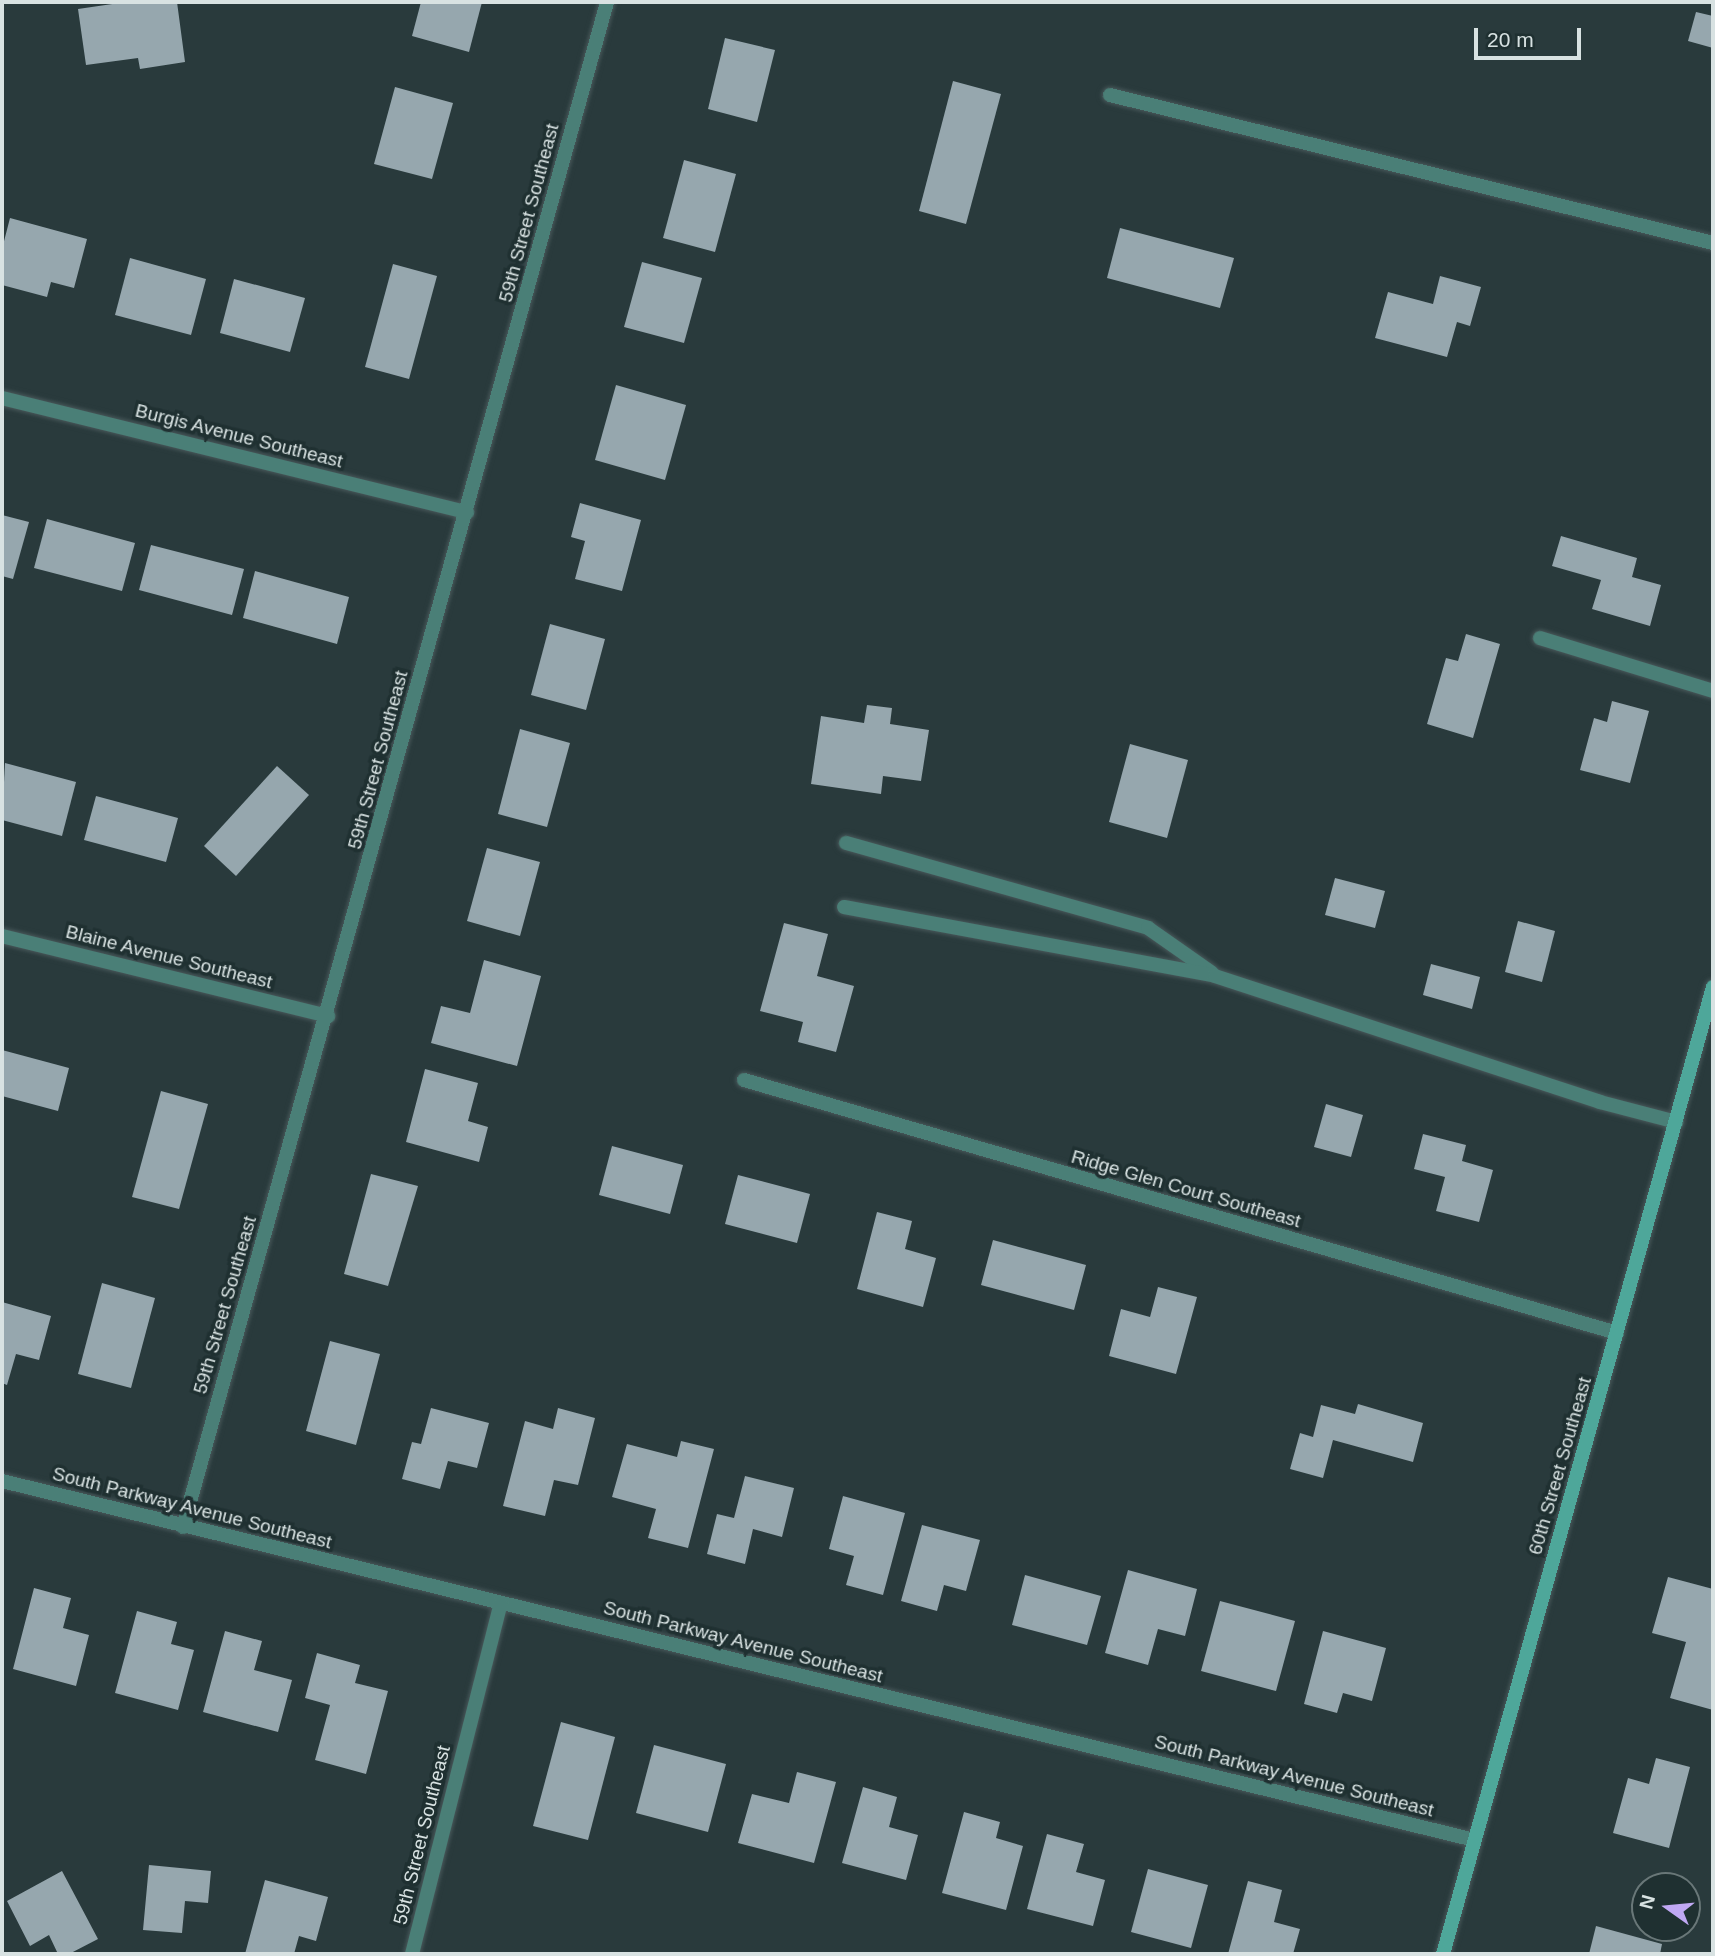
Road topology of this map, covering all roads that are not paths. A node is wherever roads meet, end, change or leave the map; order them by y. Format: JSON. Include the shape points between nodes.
{"nodes":[{"id":1,"x":607,"y":2,"type":"edge"},
{"id":2,"x":1110,"y":95,"type":"dead end"},
{"id":3,"x":1713,"y":243,"type":"edge"},
{"id":4,"x":2,"y":398,"type":"edge"},
{"id":5,"x":467,"y":512,"type":"junction"},
{"id":6,"x":1540,"y":638,"type":"dead end"},
{"id":7,"x":1713,"y":691,"type":"edge"},
{"id":8,"x":846,"y":844,"type":"dead end"},
{"id":9,"x":844,"y":907,"type":"dead end"},
{"id":10,"x":2,"y":936,"type":"edge"},
{"id":11,"x":1216,"y":976,"type":"junction"},
{"id":12,"x":1713,"y":987,"type":"edge"},
{"id":13,"x":328,"y":1016,"type":"junction"},
{"id":14,"x":744,"y":1080,"type":"dead end"},
{"id":15,"x":1676,"y":1122,"type":"junction"},
{"id":16,"x":1617,"y":1333,"type":"junction"},
{"id":17,"x":2,"y":1481,"type":"edge"},
{"id":18,"x":183,"y":1527,"type":"junction"},
{"id":19,"x":501,"y":1603,"type":"junction"},
{"id":20,"x":1475,"y":1840,"type":"junction"},
{"id":21,"x":412,"y":1954,"type":"edge"},
{"id":22,"x":1443,"y":1954,"type":"edge"}],
"edges":[{"from":1,"to":5,"type":"street","name":"59th Street Southeast"},
{"from":2,"to":3,"type":"street"},
{"from":4,"to":5,"type":"street","name":"Burgis Avenue Southeast"},
{"from":5,"to":13,"type":"street","name":"59th Street Southeast"},
{"from":6,"to":7,"type":"street"},
{"from":8,"to":11,"type":"street","via":[[1148,928]]},
{"from":9,"to":11,"type":"street"},
{"from":10,"to":13,"type":"street","name":"Blaine Avenue Southeast"},
{"from":11,"to":15,"type":"street","via":[[1600,1102]]},
{"from":12,"to":15,"type":"main road","name":"60th Street Southeast"},
{"from":13,"to":18,"type":"street","name":"59th Street Southeast"},
{"from":14,"to":16,"type":"street","name":"Ridge Glen Court Southeast"},
{"from":15,"to":16,"type":"main road","name":"60th Street Southeast"},
{"from":16,"to":20,"type":"main road","name":"60th Street Southeast"},
{"from":17,"to":18,"type":"street","name":"South Parkway Avenue Southeast"},
{"from":18,"to":19,"type":"street","name":"South Parkway Avenue Southeast"},
{"from":19,"to":20,"type":"street","name":"South Parkway Avenue Southeast"},
{"from":19,"to":21,"type":"street","name":"59th Street Southeast"},
{"from":20,"to":22,"type":"main road","name":"60th Street Southeast"}]}
